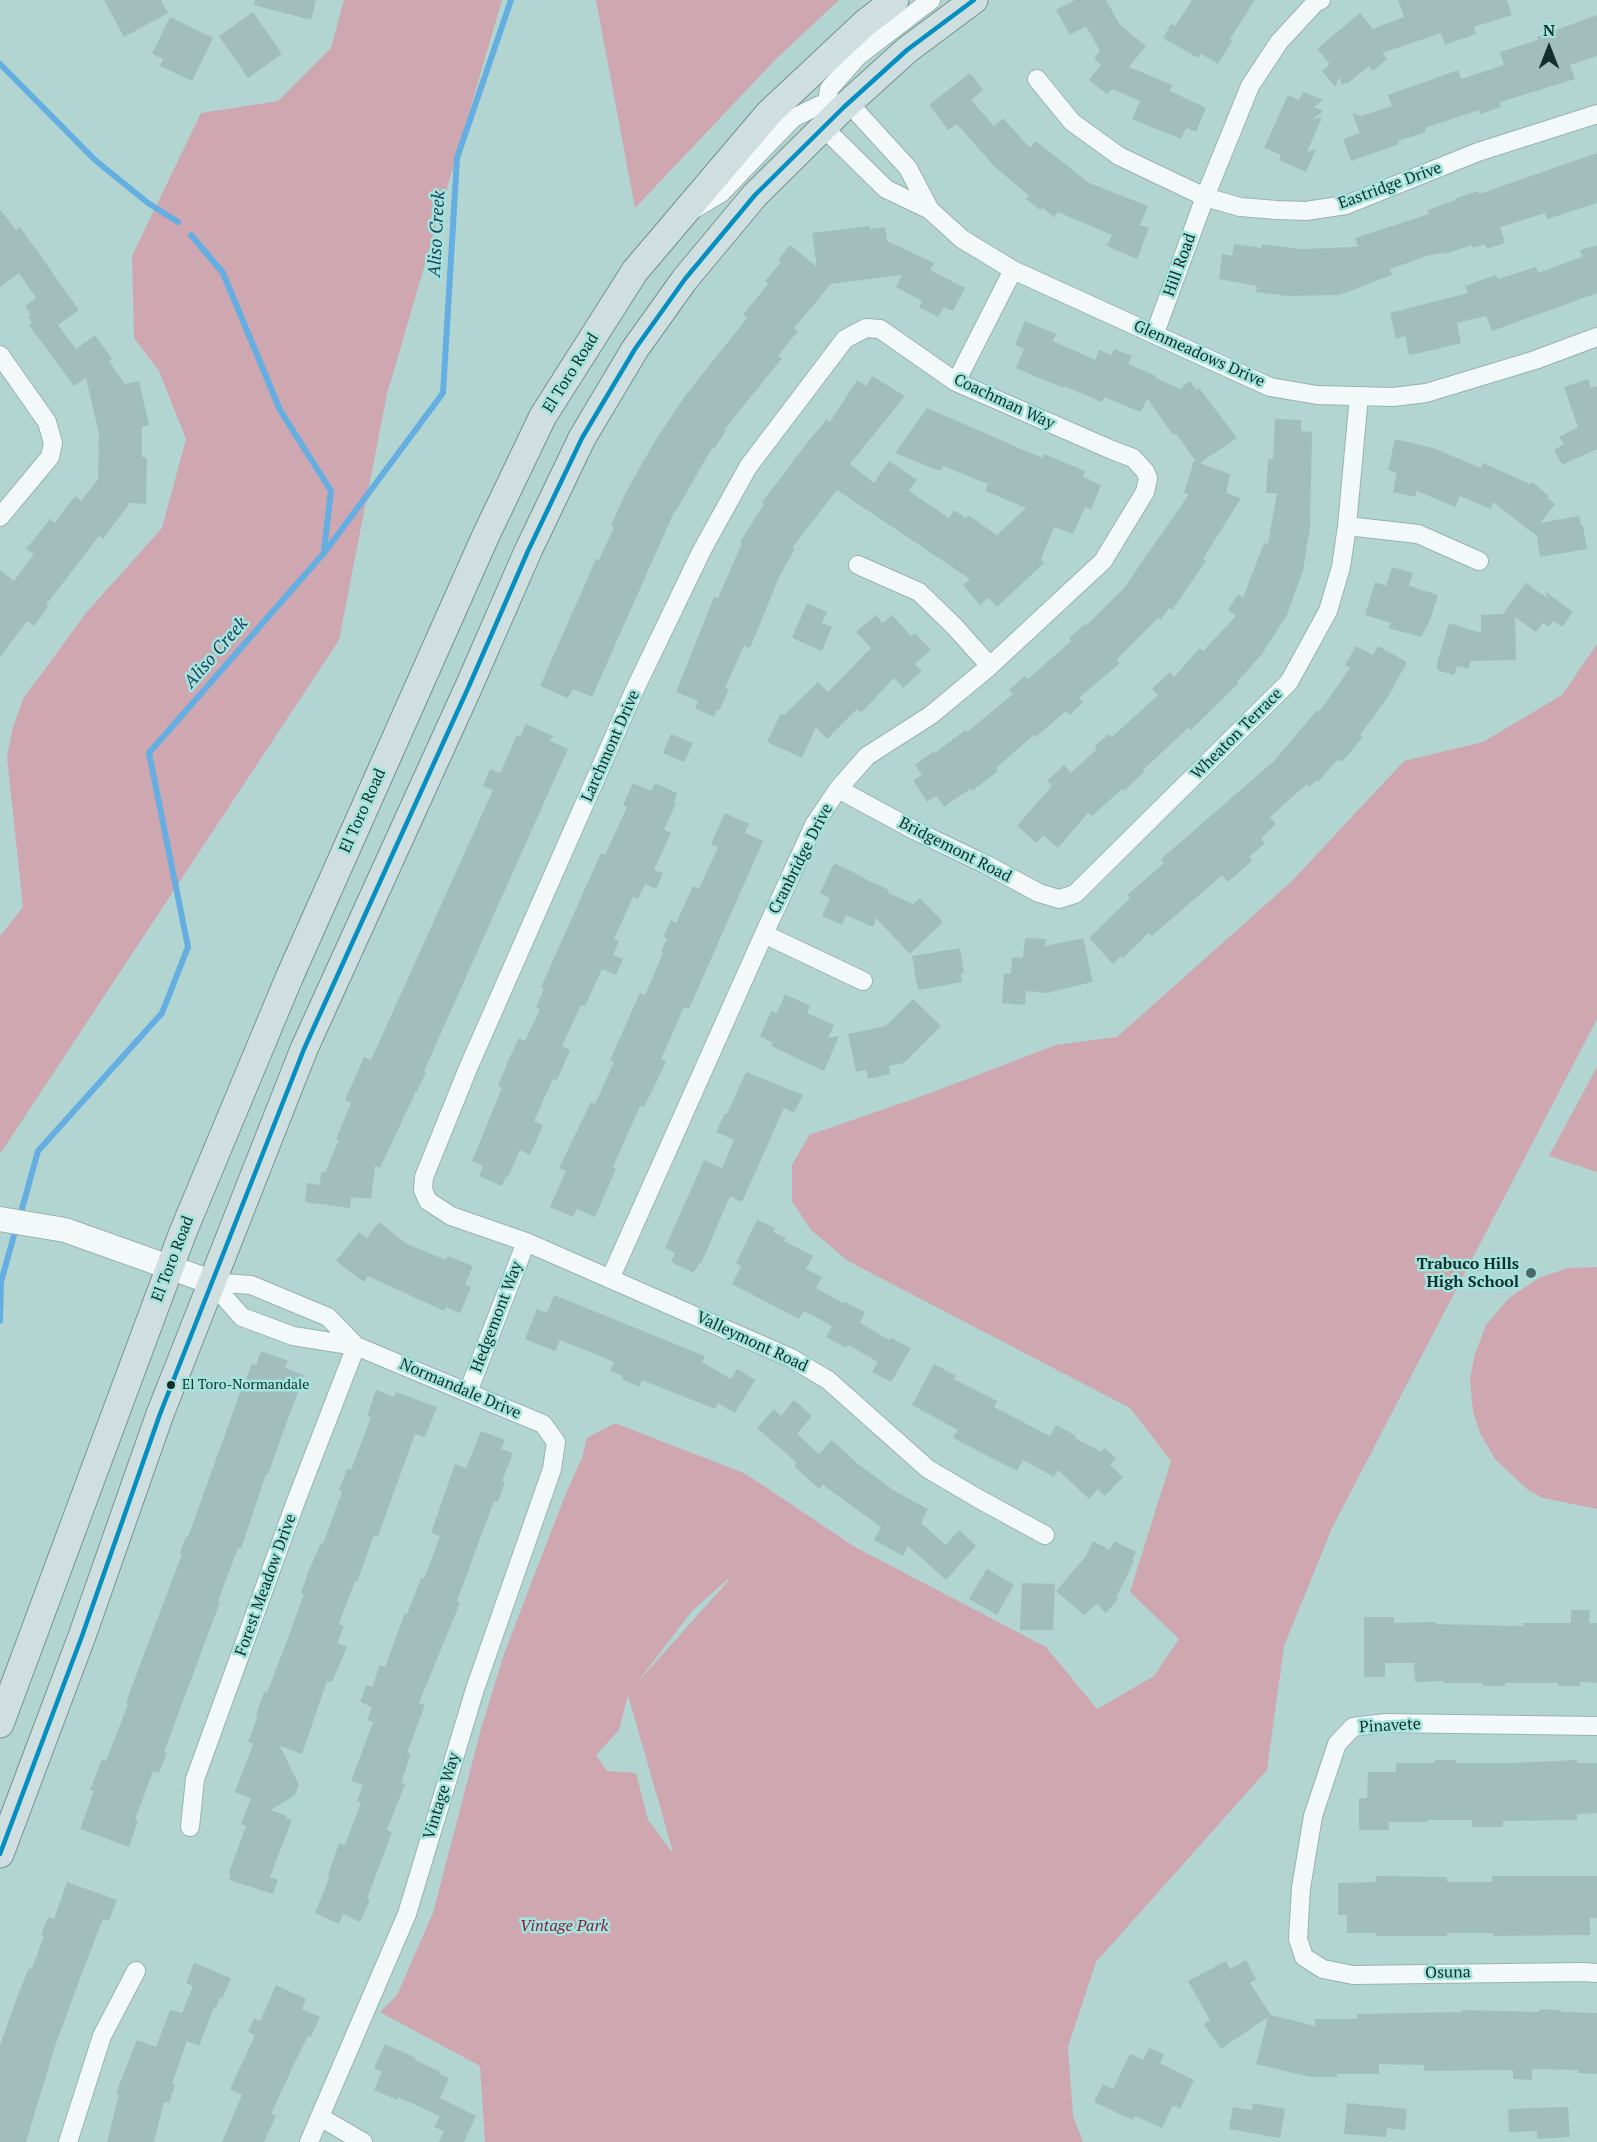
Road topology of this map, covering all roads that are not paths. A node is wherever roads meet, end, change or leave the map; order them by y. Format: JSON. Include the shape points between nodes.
{"nodes":[{"id":1,"x":895,"y":0,"type":"edge"},
{"id":2,"x":930,"y":0,"type":"edge"},
{"id":3,"x":974,"y":0,"type":"edge"},
{"id":4,"x":1320,"y":0,"type":"edge"},
{"id":5,"x":1037,"y":79,"type":"dead end"},
{"id":6,"x":832,"y":114,"type":"junction"},
{"id":7,"x":1597,"y":114,"type":"edge"},
{"id":8,"x":1205,"y":197,"type":"junction"},
{"id":9,"x":930,"y":210,"type":"junction"},
{"id":10,"x":678,"y":219,"type":"junction"},
{"id":11,"x":1013,"y":270,"type":"junction"},
{"id":12,"x":866,"y":328,"type":"joint"},
{"id":13,"x":1155,"y":333,"type":"junction"},
{"id":14,"x":1597,"y":337,"type":"edge"},
{"id":15,"x":0,"y":355,"type":"edge"},
{"id":16,"x":956,"y":382,"type":"junction"},
{"id":17,"x":1359,"y":396,"type":"junction"},
{"id":18,"x":1145,"y":471,"type":"joint"},
{"id":19,"x":0,"y":517,"type":"edge"},
{"id":20,"x":1347,"y":526,"type":"junction"},
{"id":21,"x":1479,"y":561,"type":"dead end"},
{"id":22,"x":858,"y":565,"type":"dead end"},
{"id":23,"x":990,"y":666,"type":"junction"},
{"id":24,"x":838,"y":789,"type":"junction"},
{"id":25,"x":1075,"y":894,"type":"joint"},
{"id":26,"x":764,"y":934,"type":"junction"},
{"id":27,"x":862,"y":981,"type":"dead end"},
{"id":28,"x":428,"y":1201,"type":"joint"},
{"id":29,"x":0,"y":1219,"type":"edge"},
{"id":30,"x":526,"y":1242,"type":"junction"},
{"id":31,"x":170,"y":1266,"type":"junction"},
{"id":32,"x":610,"y":1279,"type":"junction"},
{"id":33,"x":211,"y":1282,"type":"junction"},
{"id":34,"x":356,"y":1347,"type":"junction"},
{"id":35,"x":468,"y":1392,"type":"junction"},
{"id":36,"x":556,"y":1442,"type":"joint"},
{"id":37,"x":1046,"y":1535,"type":"dead end"},
{"id":38,"x":0,"y":1724,"type":"edge"},
{"id":39,"x":1597,"y":1726,"type":"edge"},
{"id":40,"x":190,"y":1827,"type":"dead end"},
{"id":41,"x":0,"y":1854,"type":"edge"},
{"id":42,"x":1304,"y":1957,"type":"joint"},
{"id":43,"x":136,"y":1971,"type":"dead end"},
{"id":44,"x":1597,"y":1973,"type":"edge"},
{"id":45,"x":320,"y":2117,"type":"junction"},
{"id":46,"x":68,"y":2142,"type":"edge"},
{"id":47,"x":309,"y":2142,"type":"edge"},
{"id":48,"x":363,"y":2142,"type":"edge"}],
"edges":[{"from":1,"to":10,"type":"main road","name":"El Toro Road","via":[[769,113]]},
{"from":2,"to":6,"type":"street","via":[[858,56],[830,89]]},
{"from":3,"to":6,"type":"main road"},
{"from":4,"to":8,"type":"street","name":"Hill Road","via":[[1279,42],[1250,86]]},
{"from":5,"to":8,"type":"street","name":"Eastridge Drive","via":[[1072,122],[1119,156]]},
{"from":6,"to":9,"type":"street","name":"Glenmeadows Drive","via":[[886,189]]},
{"from":6,"to":9,"type":"street","name":"Glenmeadows Drive","via":[[855,110],[908,168]]},
{"from":6,"to":10,"type":"street","via":[[820,105],[793,118],[721,194]]},
{"from":6,"to":33,"type":"main road","via":[[755,195],[685,279],[635,349],[582,438],[304,1049]]},
{"from":7,"to":8,"type":"street","name":"Eastridge Drive","via":[[1478,152],[1346,205],[1306,211],[1276,210],[1240,207]]},
{"from":8,"to":13,"type":"street","name":"Hill Road"},
{"from":9,"to":11,"type":"street","name":"Glenmeadows Drive","via":[[962,239]]},
{"from":10,"to":31,"type":"main road","name":"El Toro Road","via":[[635,271],[543,416],[289,978]]},
{"from":11,"to":13,"type":"street","name":"Glenmeadows Drive"},
{"from":11,"to":16,"type":"street"},
{"from":12,"to":16,"type":"street","name":"Coachman Way","via":[[880,329]]},
{"from":12,"to":28,"type":"street","name":"Larchmont Drive","via":[[845,339],[748,466],[702,550],[469,1066],[424,1177],[423,1190]]},
{"from":13,"to":17,"type":"street","name":"Glenmeadows Drive","via":[[1270,387],[1317,395]]},
{"from":14,"to":17,"type":"street","name":"Glenmeadows Drive","via":[[1426,393],[1393,398]]},
{"from":15,"to":19,"type":"street","via":[[46,422],[53,443],[50,457]]},
{"from":16,"to":18,"type":"street","name":"Coachman Way","via":[[1133,458]]},
{"from":17,"to":20,"type":"street","name":"Wheaton Terrace"},
{"from":18,"to":23,"type":"street","name":"Cranbridge Drive","via":[[1145,492],[1103,561]]},
{"from":20,"to":21,"type":"street","via":[[1418,534]]},
{"from":20,"to":25,"type":"street","name":"Wheaton Terrace","via":[[1341,567],[1328,611],[1289,682]]},
{"from":22,"to":23,"type":"street","via":[[919,592]]},
{"from":23,"to":24,"type":"street","name":"Cranbridge Drive","via":[[931,715],[867,756]]},
{"from":24,"to":25,"type":"street","name":"Bridgemont Road","via":[[1038,892],[1059,899]]},
{"from":24,"to":26,"type":"street","name":"Cranbridge Drive","via":[[814,825]]},
{"from":26,"to":27,"type":"street"},
{"from":26,"to":32,"type":"street","name":"Cranbridge Drive"},
{"from":28,"to":30,"type":"street","name":"Valleymont Road","via":[[451,1216]]},
{"from":29,"to":31,"type":"street","name":"Normandale Drive","via":[[65,1230]]},
{"from":30,"to":32,"type":"street","name":"Valleymont Road"},
{"from":30,"to":35,"type":"street","name":"Hedgemont Way"},
{"from":31,"to":33,"type":"street","name":"Normandale Drive"},
{"from":31,"to":38,"type":"main road","name":"El Toro Road"},
{"from":32,"to":37,"type":"street","name":"Valleymont Road","via":[[791,1358],[828,1380],[928,1469]]},
{"from":33,"to":34,"type":"street","name":"Normandale Drive","via":[[251,1285],[328,1317]]},
{"from":33,"to":34,"type":"street","name":"Normandale Drive","via":[[242,1317],[293,1336]]},
{"from":33,"to":41,"type":"main road"},
{"from":34,"to":35,"type":"street","name":"Normandale Drive"},
{"from":34,"to":40,"type":"street","name":"Forest Meadow Drive","via":[[195,1779]]},
{"from":35,"to":36,"type":"street","name":"Normandale Drive","via":[[543,1424]]},
{"from":36,"to":45,"type":"street","name":"Vintage Way","via":[[552,1469],[475,1689],[407,1914]]},
{"from":39,"to":42,"type":"street","name":"Pinavete","via":[[1353,1726],[1337,1744],[1313,1816],[1301,1888],[1298,1939]]},
{"from":42,"to":44,"type":"street","name":"Osuna","via":[[1323,1969],[1353,1975]]},
{"from":43,"to":46,"type":"street","via":[[102,2036]]},
{"from":45,"to":47,"type":"street","name":"Vintage Way"},
{"from":45,"to":48,"type":"street"}]}
